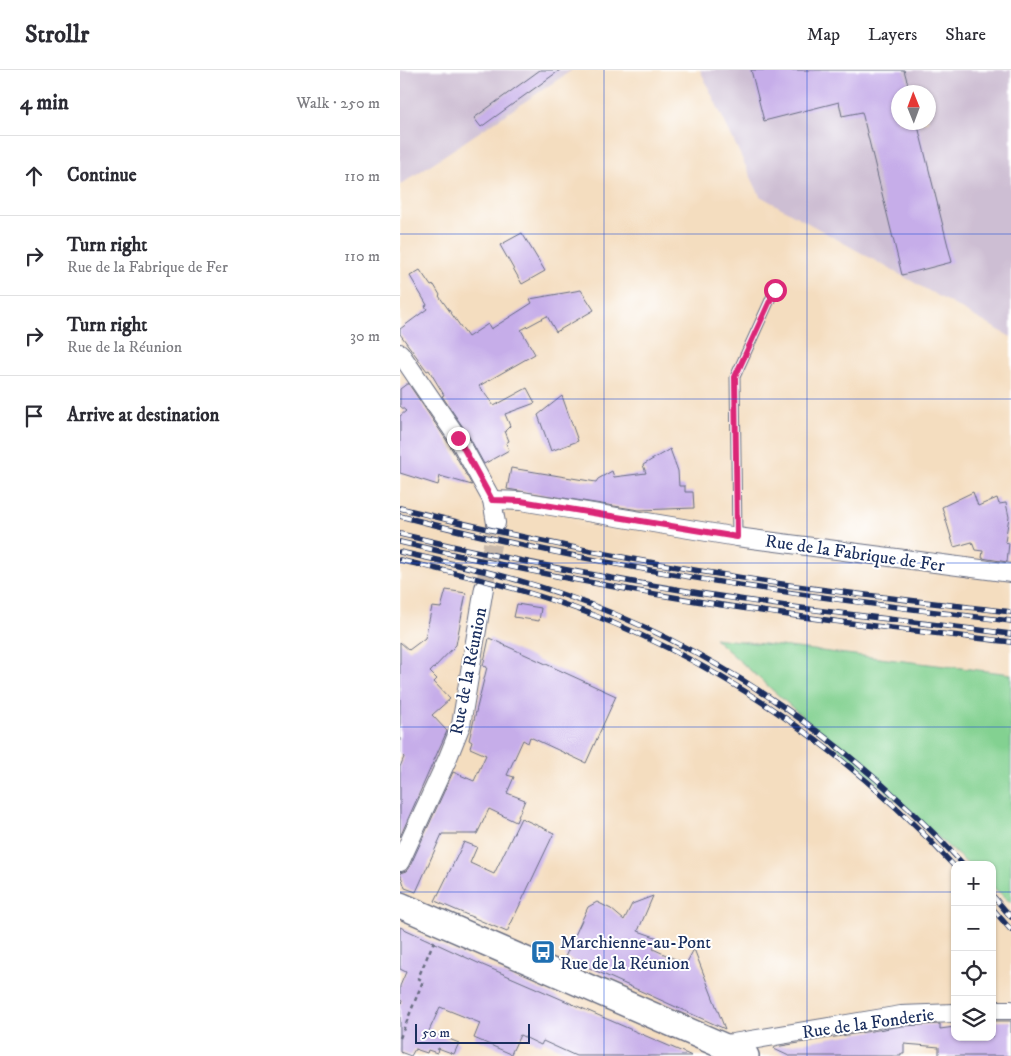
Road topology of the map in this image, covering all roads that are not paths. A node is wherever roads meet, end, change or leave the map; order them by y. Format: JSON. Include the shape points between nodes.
{"nodes":[{"id":1,"x":775,"y":290,"type":"dead end"},
{"id":2,"x":400,"y":353,"type":"edge"},
{"id":3,"x":492,"y":500,"type":"junction"},
{"id":4,"x":496,"y":523,"type":"tunnel mouth"},
{"id":5,"x":737,"y":537,"type":"junction"},
{"id":6,"x":1011,"y":573,"type":"edge"},
{"id":7,"x":484,"y":588,"type":"tunnel mouth"},
{"id":8,"x":400,"y":862,"type":"edge"},
{"id":9,"x":400,"y":905,"type":"edge"},
{"id":10,"x":996,"y":1010,"type":"edge"},
{"id":11,"x":1011,"y":1010,"type":"edge"},
{"id":12,"x":951,"y":1013,"type":"edge"},
{"id":13,"x":721,"y":1045,"type":"junction"},
{"id":14,"x":746,"y":1056,"type":"edge"}],
"edges":[{"from":1,"to":5,"type":"lane","via":[[735,377]]},
{"from":2,"to":3,"type":"street","via":[[458,438]]},
{"from":3,"to":4,"type":"street"},
{"from":3,"to":5,"type":"street","name":"Rue de la Fabrique de Fer","via":[[521,501]]},
{"from":5,"to":6,"type":"street","name":"Rue de la Fabrique de Fer"},
{"from":7,"to":8,"type":"street","name":"Rue de la Réunion","via":[[461,725]]},
{"from":9,"to":13,"type":"main road"},
{"from":10,"to":11,"type":"street"},
{"from":12,"to":13,"type":"street","name":"Rue de la Fonderie","via":[[901,1015]]},
{"from":13,"to":14,"type":"main road"}]}
